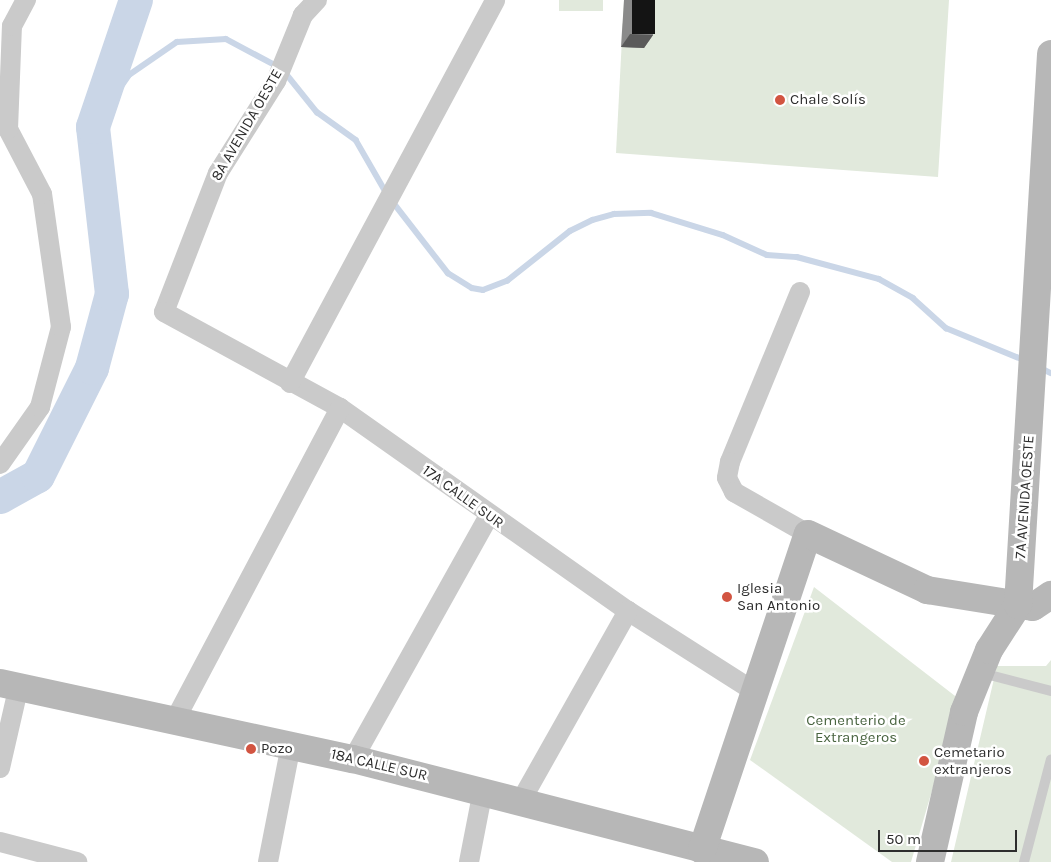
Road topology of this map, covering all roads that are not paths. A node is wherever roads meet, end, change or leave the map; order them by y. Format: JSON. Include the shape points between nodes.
{"nodes":[{"id":1,"x":26,"y":0,"type":"edge"},
{"id":2,"x":318,"y":0,"type":"edge"},
{"id":3,"x":495,"y":0,"type":"edge"},
{"id":4,"x":1051,"y":54,"type":"edge"},
{"id":5,"x":4,"y":130,"type":"edge"},
{"id":6,"x":800,"y":292,"type":"dead end"},
{"id":7,"x":164,"y":312,"type":"joint"},
{"id":8,"x":1038,"y":379,"type":"edge"},
{"id":9,"x":290,"y":383,"type":"junction"},
{"id":10,"x":340,"y":408,"type":"junction"},
{"id":11,"x":0,"y":464,"type":"edge"},
{"id":12,"x":490,"y":516,"type":"junction"},
{"id":13,"x":808,"y":534,"type":"junction"},
{"id":14,"x":1051,"y":595,"type":"edge"},
{"id":15,"x":1018,"y":605,"type":"junction"},
{"id":16,"x":628,"y":611,"type":"junction"},
{"id":17,"x":980,"y":673,"type":"junction"},
{"id":18,"x":10,"y":684,"type":"edge"},
{"id":19,"x":1051,"y":691,"type":"edge"},
{"id":20,"x":756,"y":692,"type":"junction"},
{"id":21,"x":176,"y":718,"type":"junction"},
{"id":22,"x":291,"y":745,"type":"junction"},
{"id":23,"x":353,"y":759,"type":"junction"},
{"id":24,"x":1051,"y":759,"type":"edge"},
{"id":25,"x":0,"y":768,"type":"edge"},
{"id":26,"x":483,"y":790,"type":"junction"},
{"id":27,"x":522,"y":799,"type":"junction"},
{"id":28,"x":0,"y":842,"type":"edge"},
{"id":29,"x":702,"y":850,"type":"junction"},
{"id":30,"x":745,"y":861,"type":"edge"},
{"id":31,"x":77,"y":862,"type":"edge"},
{"id":32,"x":268,"y":862,"type":"edge"},
{"id":33,"x":469,"y":862,"type":"edge"},
{"id":34,"x":930,"y":862,"type":"edge"},
{"id":35,"x":1024,"y":862,"type":"edge"}],
"edges":[{"from":1,"to":5,"type":"street","via":[[12,26]]},
{"from":2,"to":7,"type":"street","name":"8A AVENIDA OESTE","via":[[303,15],[279,72],[218,173]]},
{"from":3,"to":9,"type":"street","via":[[397,190]]},
{"from":4,"to":8,"type":"street","name":"7A AVENIDA OESTE"},
{"from":5,"to":11,"type":"street","via":[[42,194],[61,327],[40,407]]},
{"from":6,"to":13,"type":"street","via":[[730,462],[727,478],[734,492]]},
{"from":7,"to":9,"type":"street","name":"17A CALLE SUR"},
{"from":8,"to":15,"type":"street","name":"7A AVENIDA OESTE"},
{"from":9,"to":10,"type":"street","name":"17A CALLE SUR"},
{"from":10,"to":12,"type":"street","name":"17A CALLE SUR"},
{"from":10,"to":21,"type":"street"},
{"from":12,"to":16,"type":"street","name":"17A CALLE SUR"},
{"from":12,"to":23,"type":"street"},
{"from":13,"to":15,"type":"street","via":[[928,590]]},
{"from":13,"to":20,"type":"street"},
{"from":14,"to":15,"type":"street","via":[[1033,607]]},
{"from":15,"to":17,"type":"street","name":"7A AVENIDA OESTE"},
{"from":16,"to":20,"type":"street","name":"17A CALLE SUR"},
{"from":16,"to":27,"type":"street"},
{"from":17,"to":19,"type":"lane"},
{"from":17,"to":34,"type":"street","name":"7A AVENIDA OESTE","via":[[964,712]]},
{"from":18,"to":21,"type":"street","name":"18A CALLE SUR"},
{"from":18,"to":25,"type":"street"},
{"from":20,"to":29,"type":"street"},
{"from":21,"to":22,"type":"street","name":"18A CALLE SUR"},
{"from":22,"to":23,"type":"street","name":"18A CALLE SUR"},
{"from":22,"to":32,"type":"street"},
{"from":23,"to":26,"type":"street","name":"18A CALLE SUR"},
{"from":24,"to":35,"type":"lane"},
{"from":26,"to":27,"type":"street","name":"18A CALLE SUR"},
{"from":26,"to":33,"type":"street"},
{"from":27,"to":29,"type":"street","name":"18A CALLE SUR"},
{"from":28,"to":31,"type":"street"},
{"from":29,"to":30,"type":"street","name":"18A CALLE SUR"}]}
